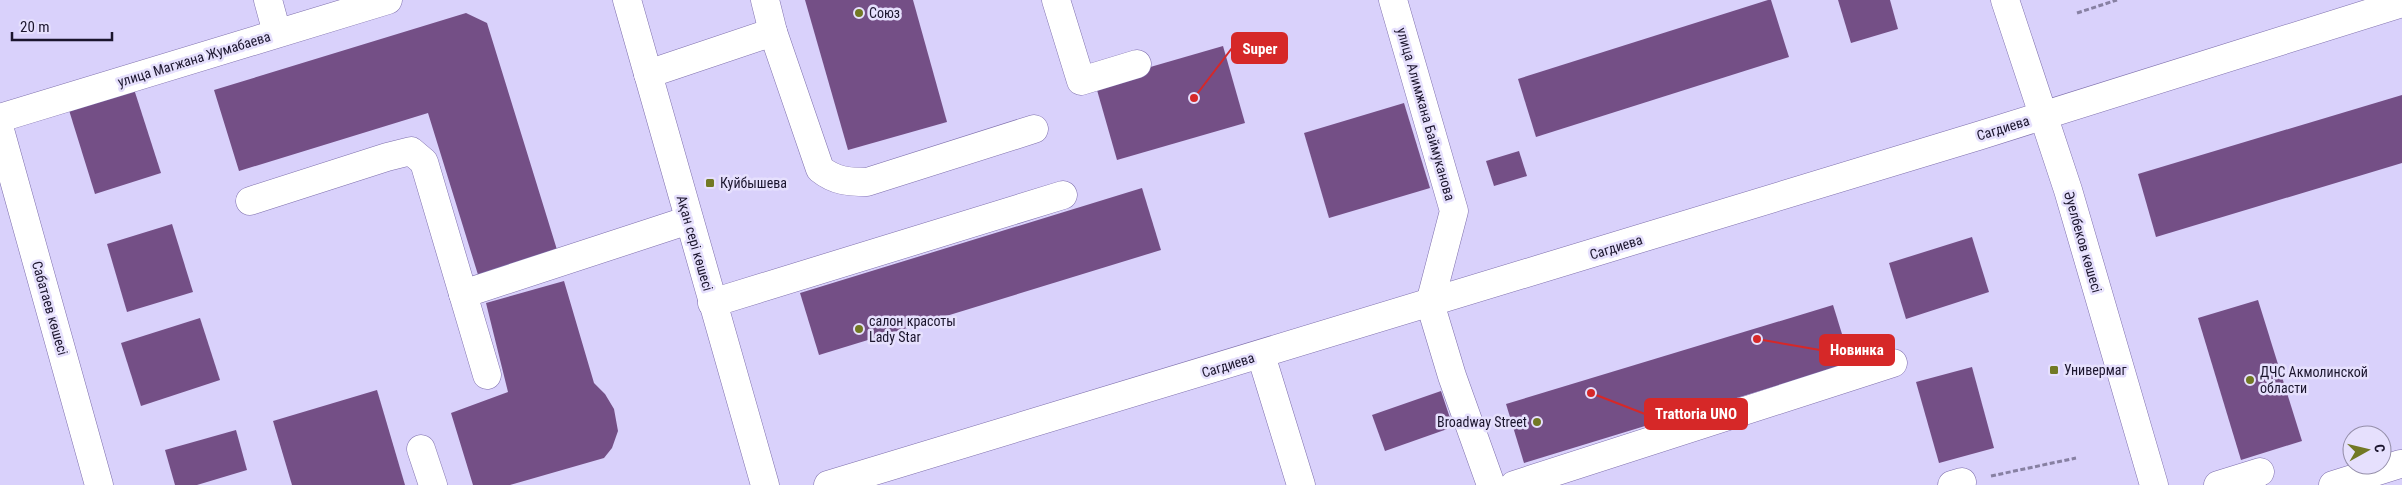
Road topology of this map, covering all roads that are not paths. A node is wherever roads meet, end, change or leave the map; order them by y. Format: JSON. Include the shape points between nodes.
{"nodes":[{"id":1,"x":268,"y":0,"type":"edge"},
{"id":2,"x":388,"y":0,"type":"edge"},
{"id":3,"x":627,"y":0,"type":"edge"},
{"id":4,"x":765,"y":0,"type":"edge"},
{"id":5,"x":1056,"y":0,"type":"edge"},
{"id":6,"x":1393,"y":0,"type":"edge"},
{"id":7,"x":2005,"y":0,"type":"edge"},
{"id":8,"x":2402,"y":4,"type":"edge"},
{"id":9,"x":773,"y":32,"type":"junction"},
{"id":10,"x":277,"y":34,"type":"junction"},
{"id":11,"x":1137,"y":64,"type":"dead end"},
{"id":12,"x":648,"y":74,"type":"junction"},
{"id":13,"x":2043,"y":116,"type":"junction"},
{"id":14,"x":0,"y":118,"type":"edge"},
{"id":15,"x":1034,"y":129,"type":"dead end"},
{"id":16,"x":0,"y":130,"type":"edge"},
{"id":17,"x":1063,"y":195,"type":"dead end"},
{"id":18,"x":250,"y":201,"type":"dead end"},
{"id":19,"x":689,"y":220,"type":"junction"},
{"id":20,"x":463,"y":294,"type":"junction"},
{"id":21,"x":712,"y":303,"type":"junction"},
{"id":22,"x":1430,"y":303,"type":"junction"},
{"id":23,"x":1261,"y":355,"type":"junction"},
{"id":24,"x":1893,"y":363,"type":"dead end"},
{"id":25,"x":488,"y":375,"type":"dead end"},
{"id":26,"x":421,"y":449,"type":"dead end"},
{"id":27,"x":2400,"y":464,"type":"dead end"},
{"id":28,"x":2260,"y":472,"type":"dead end"},
{"id":29,"x":100,"y":485,"type":"edge"},
{"id":30,"x":434,"y":485,"type":"edge"},
{"id":31,"x":765,"y":485,"type":"edge"},
{"id":32,"x":828,"y":485,"type":"edge"},
{"id":33,"x":1301,"y":485,"type":"edge"},
{"id":34,"x":1491,"y":485,"type":"edge"},
{"id":35,"x":1514,"y":485,"type":"edge"},
{"id":36,"x":2154,"y":485,"type":"edge"},
{"id":37,"x":2218,"y":485,"type":"edge"},
{"id":38,"x":2333,"y":485,"type":"edge"}],
"edges":[{"from":1,"to":10,"type":"street"},
{"from":2,"to":10,"type":"street","name":"улица Магжана Жумабаева"},
{"from":3,"to":12,"type":"street","name":"Ақан сері көшесі"},
{"from":4,"to":9,"type":"street"},
{"from":5,"to":11,"type":"street","via":[[1081,80]]},
{"from":6,"to":22,"type":"street","name":"улица Алимжана Баймуканова","via":[[1454,211]]},
{"from":7,"to":13,"type":"street","name":"Әуелбеков көшесі"},
{"from":8,"to":13,"type":"street","name":"Сагдиева"},
{"from":9,"to":12,"type":"street"},
{"from":9,"to":15,"type":"street","via":[[820,169],[832,178],[867,182]]},
{"from":10,"to":14,"type":"street","name":"улица Магжана Жумабаева"},
{"from":12,"to":19,"type":"street","name":"Ақан сері көшесі"},
{"from":13,"to":22,"type":"street","name":"Сагдиева"},
{"from":13,"to":36,"type":"street","name":"Әуелбеков көшесі","via":[[2068,190]]},
{"from":16,"to":29,"type":"street","name":"Сабатаев көшесі"},
{"from":17,"to":21,"type":"street"},
{"from":18,"to":20,"type":"street","via":[[411,151],[424,162]]},
{"from":19,"to":20,"type":"street"},
{"from":19,"to":21,"type":"street","name":"Ақан сері көшесі"},
{"from":20,"to":25,"type":"street"},
{"from":21,"to":31,"type":"street","name":"Ақан сері көшесі"},
{"from":22,"to":23,"type":"street","name":"Сагдиева"},
{"from":22,"to":34,"type":"street"},
{"from":23,"to":32,"type":"street","name":"Сагдиева"},
{"from":23,"to":33,"type":"street"},
{"from":24,"to":35,"type":"street"},
{"from":26,"to":30,"type":"street"},
{"from":27,"to":38,"type":"street"},
{"from":28,"to":37,"type":"street"}]}
